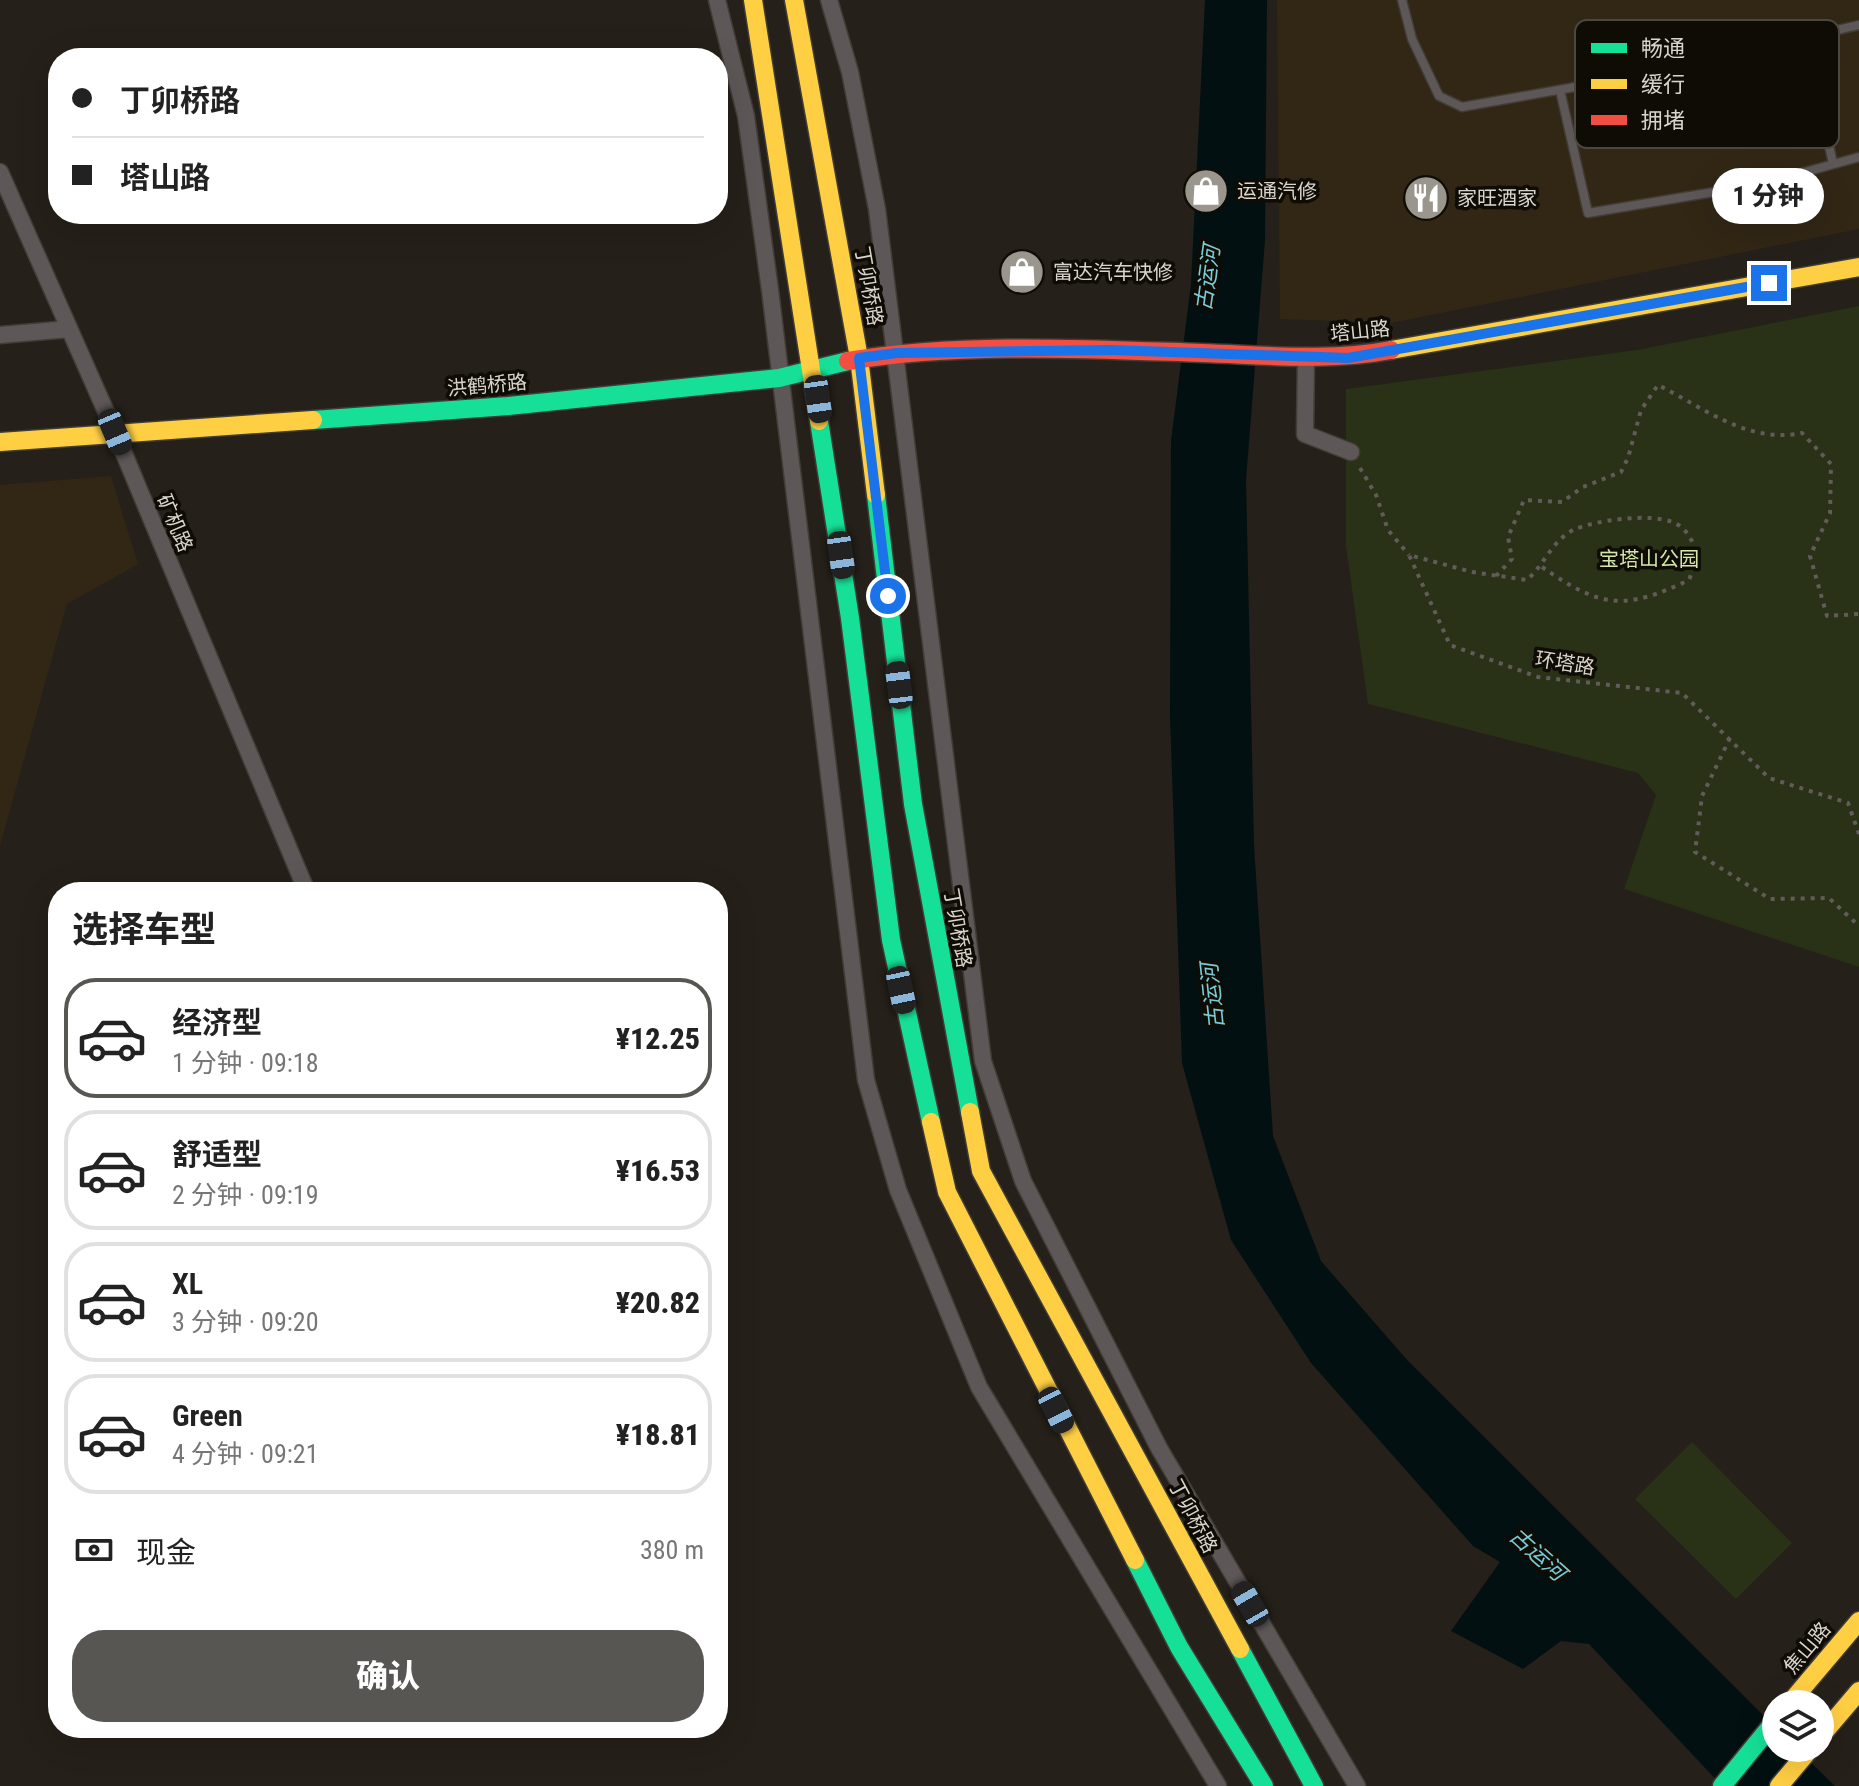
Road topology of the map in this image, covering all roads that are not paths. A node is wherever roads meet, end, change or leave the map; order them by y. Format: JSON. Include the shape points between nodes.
{"nodes":[{"id":1,"x":717,"y":0,"type":"edge"},
{"id":2,"x":753,"y":0,"type":"edge"},
{"id":3,"x":794,"y":0,"type":"edge"},
{"id":4,"x":829,"y":0,"type":"edge"},
{"id":5,"x":1402,"y":0,"type":"edge"},
{"id":6,"x":1859,"y":25,"type":"edge"},
{"id":7,"x":1839,"y":30,"type":"edge"},
{"id":8,"x":1575,"y":87,"type":"edge"},
{"id":9,"x":1560,"y":90,"type":"junction"},
{"id":10,"x":1830,"y":148,"type":"edge"},
{"id":11,"x":1859,"y":157,"type":"edge"},
{"id":12,"x":1833,"y":164,"type":"junction"},
{"id":13,"x":0,"y":172,"type":"edge"},
{"id":14,"x":1859,"y":267,"type":"edge"},
{"id":15,"x":69,"y":329,"type":"junction"},
{"id":16,"x":0,"y":335,"type":"edge"},
{"id":17,"x":897,"y":353,"type":"junction"},
{"id":18,"x":1306,"y":356,"type":"junction"},
{"id":19,"x":859,"y":358,"type":"junction"},
{"id":20,"x":814,"y":367,"type":"junction"},
{"id":21,"x":779,"y":378,"type":"junction"},
{"id":22,"x":115,"y":432,"type":"junction"},
{"id":23,"x":0,"y":442,"type":"edge"},
{"id":24,"x":1351,"y":452,"type":"road end"},
{"id":25,"x":303,"y":882,"type":"edge"},
{"id":26,"x":1859,"y":1621,"type":"edge"},
{"id":27,"x":1801,"y":1690,"type":"edge"},
{"id":28,"x":1854,"y":1697,"type":"edge"},
{"id":29,"x":1834,"y":1721,"type":"edge"},
{"id":30,"x":1762,"y":1737,"type":"edge"},
{"id":31,"x":1799,"y":1762,"type":"edge"},
{"id":32,"x":1218,"y":1786,"type":"edge"},
{"id":33,"x":1264,"y":1786,"type":"edge"},
{"id":34,"x":1314,"y":1786,"type":"edge"},
{"id":35,"x":1357,"y":1786,"type":"edge"},
{"id":36,"x":1722,"y":1786,"type":"edge"},
{"id":37,"x":1779,"y":1786,"type":"edge"}],
"edges":[{"from":1,"to":21,"type":"street","via":[[746,116]]},
{"from":2,"to":20,"type":"main road"},
{"from":3,"to":19,"type":"main road","name":"丁卯桥路"},
{"from":4,"to":17,"type":"street","via":[[850,72],[877,209]]},
{"from":5,"to":9,"type":"lane","via":[[1412,39],[1439,96],[1462,107]]},
{"from":6,"to":7,"type":"lane"},
{"from":8,"to":9,"type":"lane"},
{"from":9,"to":12,"type":"lane","via":[[1588,213],[1762,184]]},
{"from":10,"to":12,"type":"lane"},
{"from":11,"to":12,"type":"lane"},
{"from":13,"to":15,"type":"street","name":"矿机路"},
{"from":14,"to":18,"type":"main road","name":"塔山路","via":[[1348,358]]},
{"from":15,"to":16,"type":"street"},
{"from":15,"to":22,"type":"street","name":"矿机路"},
{"from":17,"to":18,"type":"main road","name":"塔山路","via":[[1111,350]]},
{"from":17,"to":19,"type":"main road","name":"塔山路"},
{"from":17,"to":35,"type":"street","via":[[983,1061],[1023,1181],[1159,1448]]},
{"from":18,"to":24,"type":"street","via":[[1305,434]]},
{"from":19,"to":20,"type":"main road","name":"洪鹤桥路"},
{"from":19,"to":34,"type":"main road","name":"丁卯桥路","via":[[913,804],[981,1171]]},
{"from":20,"to":21,"type":"main road","name":"洪鹤桥路"},
{"from":20,"to":33,"type":"main road","via":[[891,940],[947,1192],[1179,1647]]},
{"from":21,"to":22,"type":"main road","name":"洪鹤桥路","via":[[508,406]]},
{"from":21,"to":32,"type":"street","via":[[866,1080],[898,1190],[979,1387]]},
{"from":22,"to":23,"type":"main road","name":"洪鹤桥路"},
{"from":22,"to":25,"type":"street","name":"矿机路"},
{"from":26,"to":27,"type":"main road","name":"焦山路"},
{"from":28,"to":29,"type":"main road"},
{"from":30,"to":36,"type":"main road"},
{"from":31,"to":37,"type":"main road"}]}
